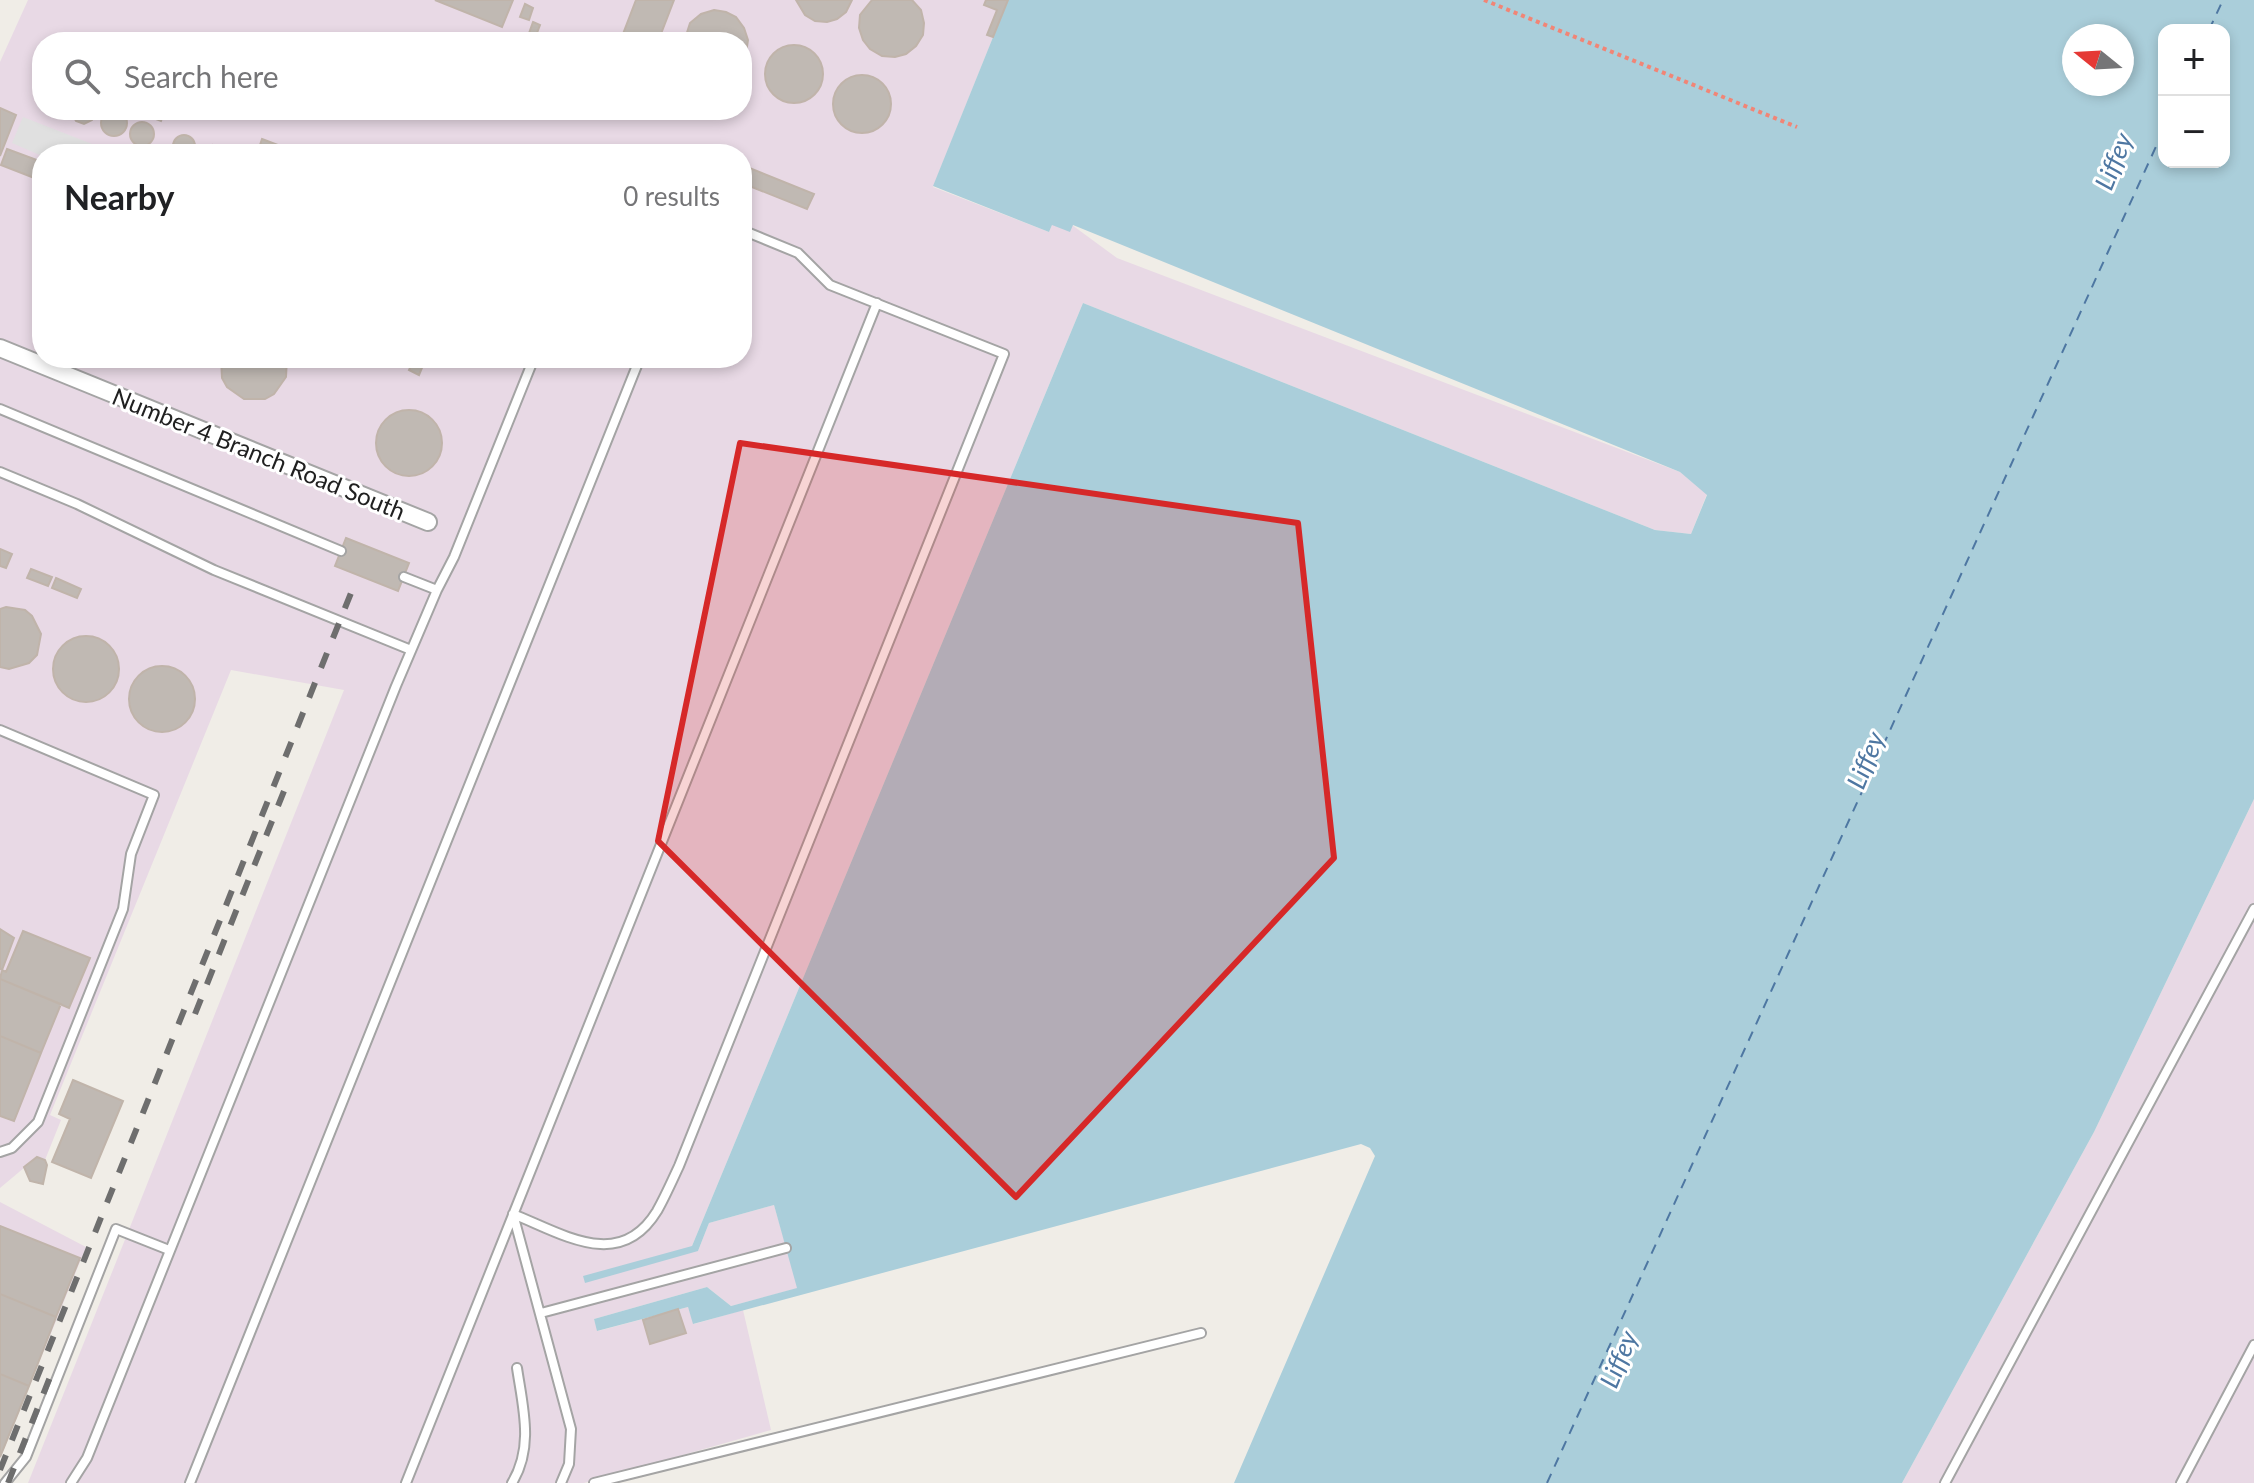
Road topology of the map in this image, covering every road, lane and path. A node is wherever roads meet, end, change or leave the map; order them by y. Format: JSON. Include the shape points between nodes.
{"nodes":[{"id":1,"x":1484,"y":0,"type":"edge"},
{"id":2,"x":1797,"y":127,"type":"dead end"},
{"id":3,"x":752,"y":234,"type":"edge"},
{"id":4,"x":877,"y":303,"type":"junction"},
{"id":5,"x":0,"y":348,"type":"edge"},
{"id":6,"x":32,"y":361,"type":"edge"},
{"id":7,"x":49,"y":368,"type":"edge"},
{"id":8,"x":530,"y":368,"type":"edge"},
{"id":9,"x":636,"y":368,"type":"edge"},
{"id":10,"x":0,"y":409,"type":"edge"},
{"id":11,"x":0,"y":472,"type":"edge"},
{"id":12,"x":428,"y":522,"type":"dead end"},
{"id":13,"x":341,"y":551,"type":"dead end"},
{"id":14,"x":404,"y":577,"type":"dead end"},
{"id":15,"x":437,"y":590,"type":"junction"},
{"id":16,"x":411,"y":650,"type":"junction"},
{"id":17,"x":0,"y":730,"type":"edge"},
{"id":18,"x":2254,"y":909,"type":"edge"},
{"id":19,"x":0,"y":1152,"type":"edge"},
{"id":20,"x":513,"y":1214,"type":"junction"},
{"id":21,"x":786,"y":1248,"type":"dead end"},
{"id":22,"x":169,"y":1250,"type":"junction"},
{"id":23,"x":541,"y":1313,"type":"junction"},
{"id":24,"x":1201,"y":1333,"type":"dead end"},
{"id":25,"x":2254,"y":1345,"type":"edge"},
{"id":26,"x":517,"y":1368,"type":"dead end"},
{"id":27,"x":5,"y":1483,"type":"edge"},
{"id":28,"x":71,"y":1483,"type":"edge"},
{"id":29,"x":190,"y":1483,"type":"edge"},
{"id":30,"x":406,"y":1483,"type":"edge"},
{"id":31,"x":512,"y":1483,"type":"edge"},
{"id":32,"x":561,"y":1483,"type":"edge"},
{"id":33,"x":594,"y":1483,"type":"edge"},
{"id":34,"x":1945,"y":1483,"type":"edge"},
{"id":35,"x":2181,"y":1483,"type":"edge"}],
"edges":[{"from":1,"to":2,"type":"path"},
{"from":3,"to":4,"type":"lane","via":[[798,253],[830,285]]},
{"from":4,"to":20,"type":"lane"},
{"from":4,"to":20,"type":"lane","via":[[1004,354],[963,457],[656,1212],[640,1232],[618,1245],[594,1245]]},
{"from":5,"to":6,"type":"street","name":"Number 4 Branch Road South"},
{"from":7,"to":12,"type":"street","name":"Number 4 Branch Road South"},
{"from":8,"to":15,"type":"lane"},
{"from":9,"to":29,"type":"lane"},
{"from":10,"to":13,"type":"lane"},
{"from":11,"to":16,"type":"lane","via":[[214,570]]},
{"from":14,"to":15,"type":"lane"},
{"from":15,"to":16,"type":"lane"},
{"from":16,"to":22,"type":"lane"},
{"from":17,"to":19,"type":"lane","via":[[154,795],[131,854],[123,909],[38,1122],[12,1148]]},
{"from":18,"to":34,"type":"lane"},
{"from":20,"to":23,"type":"lane"},
{"from":20,"to":30,"type":"lane"},
{"from":21,"to":23,"type":"lane"},
{"from":22,"to":27,"type":"lane","via":[[116,1229],[26,1457]]},
{"from":22,"to":28,"type":"lane","via":[[87,1458]]},
{"from":23,"to":32,"type":"lane","via":[[571,1429],[569,1464]]},
{"from":24,"to":33,"type":"lane"},
{"from":25,"to":35,"type":"lane"},
{"from":26,"to":31,"type":"lane","via":[[526,1431],[521,1468]]}]}
